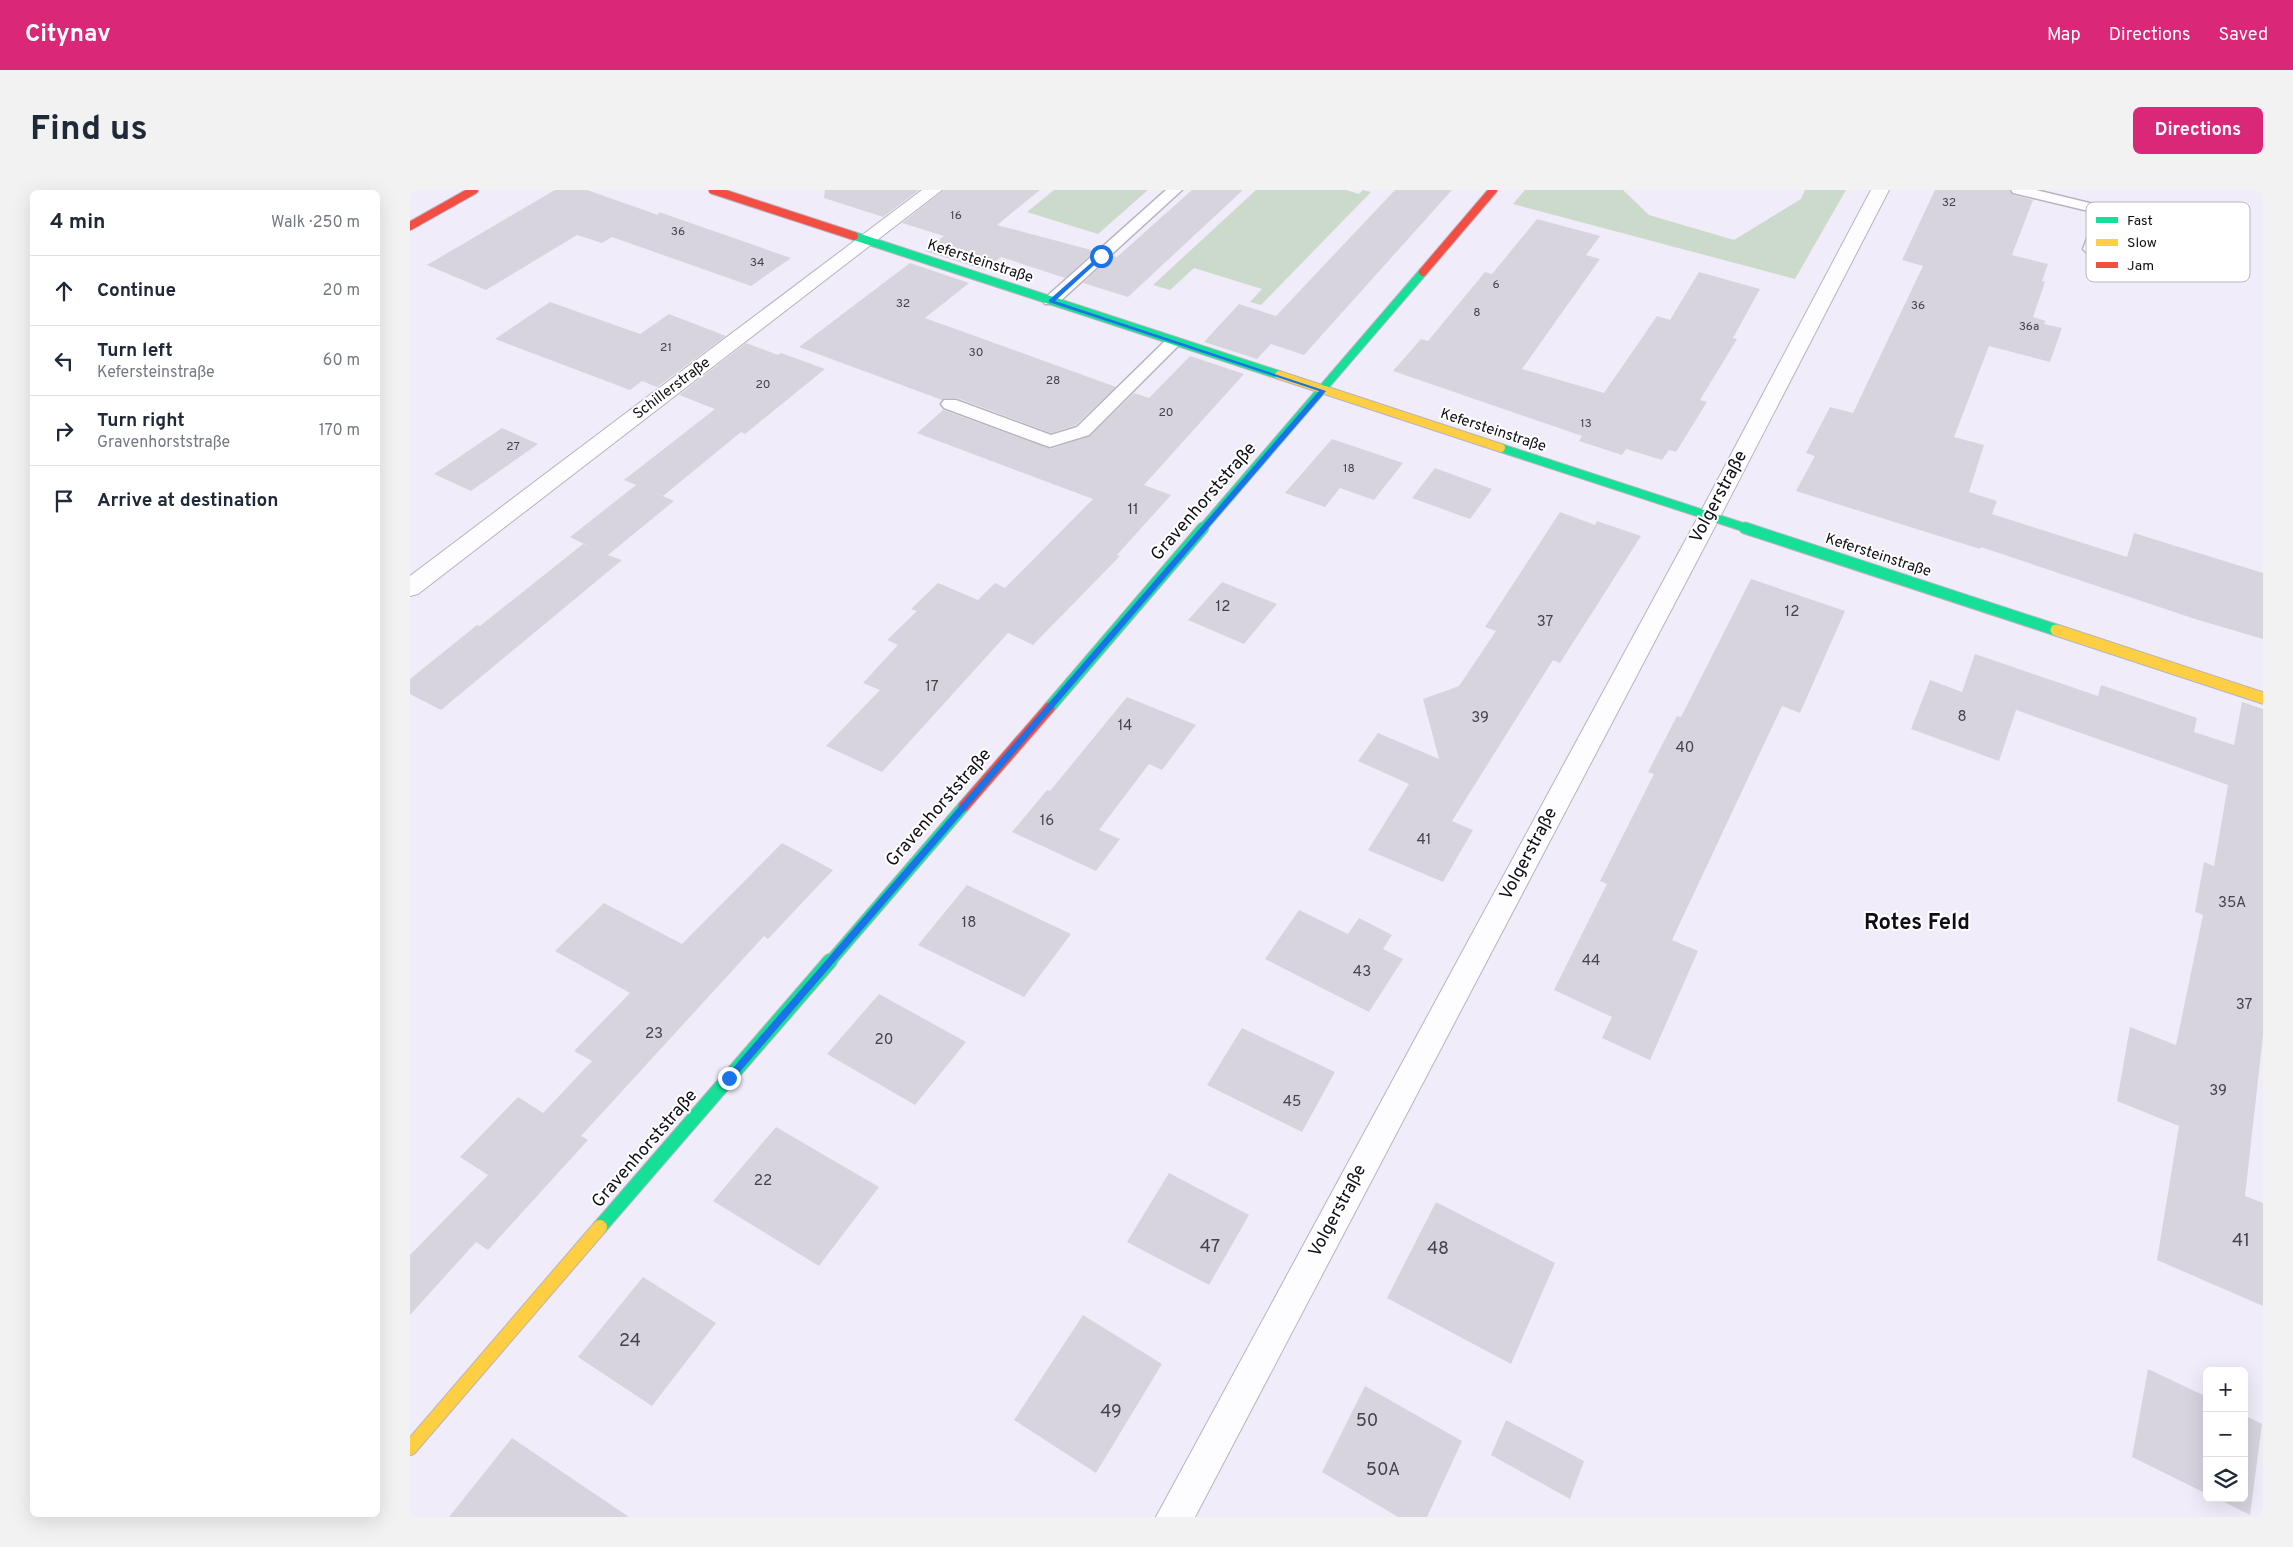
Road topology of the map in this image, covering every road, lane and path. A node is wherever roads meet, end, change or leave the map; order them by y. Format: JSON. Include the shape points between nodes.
{"nodes":[{"id":1,"x":474,"y":190,"type":"edge"},
{"id":2,"x":713,"y":190,"type":"edge"},
{"id":3,"x":933,"y":190,"type":"edge"},
{"id":4,"x":1175,"y":190,"type":"edge"},
{"id":5,"x":1493,"y":190,"type":"edge"},
{"id":6,"x":1880,"y":190,"type":"edge"},
{"id":7,"x":2018,"y":190,"type":"edge"},
{"id":8,"x":2086,"y":206,"type":"edge"},
{"id":9,"x":410,"y":226,"type":"edge"},
{"id":10,"x":867,"y":241,"type":"junction"},
{"id":11,"x":1051,"y":301,"type":"junction"},
{"id":12,"x":1173,"y":342,"type":"junction"},
{"id":13,"x":1322,"y":391,"type":"junction"},
{"id":14,"x":950,"y":404,"type":"dead end"},
{"id":15,"x":1709,"y":517,"type":"junction"},
{"id":16,"x":410,"y":588,"type":"edge"},
{"id":17,"x":2263,"y":698,"type":"edge"},
{"id":18,"x":410,"y":1448,"type":"edge"},
{"id":19,"x":1175,"y":1517,"type":"edge"}],
"edges":[{"from":1,"to":9,"type":"street"},
{"from":2,"to":10,"type":"street","name":"Kefersteinstraße"},
{"from":3,"to":10,"type":"street","name":"Schillerstraße"},
{"from":4,"to":11,"type":"lane"},
{"from":5,"to":13,"type":"street","name":"Gravenhorststraße"},
{"from":6,"to":15,"type":"street","name":"Volgerstraße"},
{"from":7,"to":8,"type":"lane"},
{"from":10,"to":11,"type":"street","name":"Kefersteinstraße"},
{"from":10,"to":16,"type":"street","name":"Schillerstraße"},
{"from":11,"to":12,"type":"street","name":"Kefersteinstraße"},
{"from":12,"to":13,"type":"street","name":"Kefersteinstraße"},
{"from":12,"to":14,"type":"lane","via":[[1083,431],[1050,441]]},
{"from":13,"to":15,"type":"street","name":"Kefersteinstraße"},
{"from":13,"to":18,"type":"street","name":"Gravenhorststraße"},
{"from":15,"to":17,"type":"street","name":"Kefersteinstraße"},
{"from":15,"to":19,"type":"street","name":"Volgerstraße"}]}
